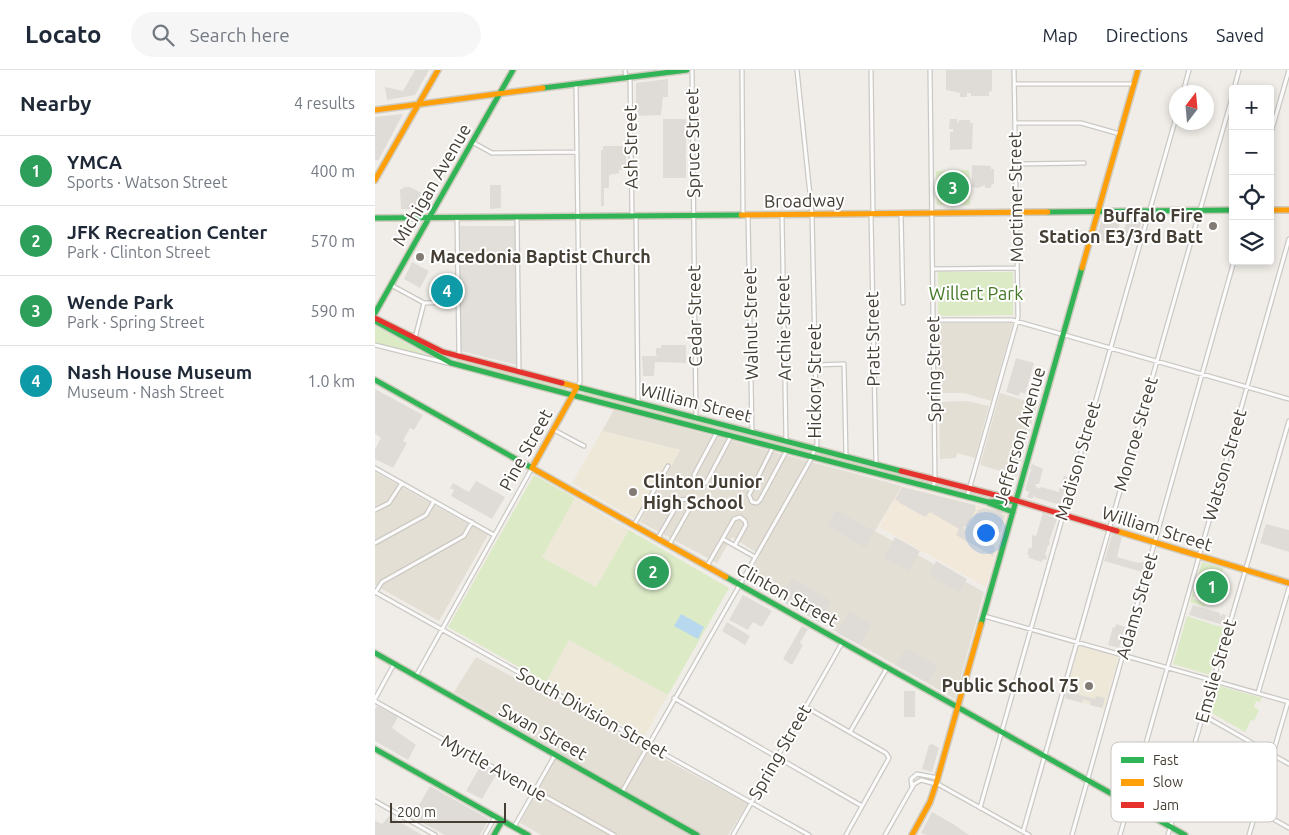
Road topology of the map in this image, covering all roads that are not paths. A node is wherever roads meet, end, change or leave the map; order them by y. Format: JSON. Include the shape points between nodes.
{"nodes":[{"id":1,"x":438,"y":70,"type":"edge"},
{"id":2,"x":513,"y":70,"type":"edge"},
{"id":3,"x":625,"y":70,"type":"edge"},
{"id":4,"x":687,"y":70,"type":"edge"},
{"id":5,"x":692,"y":70,"type":"edge"},
{"id":6,"x":742,"y":70,"type":"edge"},
{"id":7,"x":797,"y":70,"type":"edge"},
{"id":8,"x":871,"y":70,"type":"edge"},
{"id":9,"x":930,"y":70,"type":"edge"},
{"id":10,"x":1014,"y":70,"type":"edge"},
{"id":11,"x":1138,"y":70,"type":"edge"},
{"id":12,"x":1189,"y":70,"type":"edge"},
{"id":13,"x":1239,"y":70,"type":"edge"},
{"id":14,"x":1289,"y":70,"type":"edge"},
{"id":15,"x":628,"y":78,"type":"junction"},
{"id":16,"x":576,"y":84,"type":"junction"},
{"id":17,"x":1014,"y":84,"type":"junction"},
{"id":18,"x":1134,"y":84,"type":"junction"},
{"id":19,"x":1185,"y":85,"type":"edge"},
{"id":20,"x":1235,"y":85,"type":"edge"},
{"id":21,"x":499,"y":94,"type":"junction"},
{"id":22,"x":418,"y":104,"type":"junction"},
{"id":23,"x":1229,"y":108,"type":"edge"},
{"id":24,"x":375,"y":110,"type":"edge"},
{"id":25,"x":1015,"y":123,"type":"junction"},
{"id":26,"x":1172,"y":130,"type":"edge"},
{"id":27,"x":1272,"y":130,"type":"edge"},
{"id":28,"x":1120,"y":134,"type":"junction"},
{"id":29,"x":472,"y":142,"type":"junction"},
{"id":30,"x":577,"y":152,"type":"junction"},
{"id":31,"x":1084,"y":163,"type":"dead end"},
{"id":32,"x":1015,"y":164,"type":"junction"},
{"id":33,"x":375,"y":180,"type":"edge"},
{"id":34,"x":1199,"y":210,"type":"junction"},
{"id":35,"x":1229,"y":210,"type":"edge"},
{"id":36,"x":1274,"y":210,"type":"edge"},
{"id":37,"x":1289,"y":210,"type":"edge"},
{"id":38,"x":1149,"y":211,"type":"junction"},
{"id":39,"x":1016,"y":212,"type":"junction"},
{"id":40,"x":1097,"y":212,"type":"junction"},
{"id":41,"x":932,"y":213,"type":"junction"},
{"id":42,"x":812,"y":214,"type":"junction"},
{"id":43,"x":872,"y":214,"type":"junction"},
{"id":44,"x":901,"y":214,"type":"junction"},
{"id":45,"x":694,"y":215,"type":"junction"},
{"id":46,"x":746,"y":215,"type":"junction"},
{"id":47,"x":782,"y":215,"type":"junction"},
{"id":48,"x":634,"y":216,"type":"junction"},
{"id":49,"x":517,"y":217,"type":"junction"},
{"id":50,"x":578,"y":217,"type":"junction"},
{"id":51,"x":375,"y":218,"type":"edge"},
{"id":52,"x":429,"y":218,"type":"junction"},
{"id":53,"x":457,"y":218,"type":"junction"},
{"id":54,"x":1289,"y":239,"type":"edge"},
{"id":55,"x":1233,"y":265,"type":"edge"},
{"id":56,"x":1017,"y":268,"type":"junction"},
{"id":57,"x":933,"y":269,"type":"junction"},
{"id":58,"x":391,"y":285,"type":"junction"},
{"id":59,"x":424,"y":302,"type":"junction"},
{"id":60,"x":458,"y":302,"type":"junction"},
{"id":61,"x":903,"y":303,"type":"dead end"},
{"id":62,"x":375,"y":313,"type":"edge"},
{"id":63,"x":375,"y":319,"type":"edge"},
{"id":64,"x":933,"y":320,"type":"junction"},
{"id":65,"x":1016,"y":321,"type":"junction"},
{"id":66,"x":1063,"y":335,"type":"junction"},
{"id":67,"x":415,"y":338,"type":"junction"},
{"id":68,"x":375,"y":345,"type":"edge"},
{"id":69,"x":1110,"y":348,"type":"junction"},
{"id":70,"x":459,"y":356,"type":"junction"},
{"id":71,"x":1156,"y":361,"type":"junction"},
{"id":72,"x":451,"y":363,"type":"junction"},
{"id":73,"x":815,"y":365,"type":"junction"},
{"id":74,"x":519,"y":372,"type":"junction"},
{"id":75,"x":1202,"y":374,"type":"junction"},
{"id":76,"x":375,"y":380,"type":"edge"},
{"id":77,"x":577,"y":387,"type":"junction"},
{"id":78,"x":1247,"y":387,"type":"junction"},
{"id":79,"x":573,"y":395,"type":"junction"},
{"id":80,"x":1289,"y":399,"type":"edge"},
{"id":81,"x":638,"y":403,"type":"junction"},
{"id":82,"x":696,"y":417,"type":"junction"},
{"id":83,"x":1289,"y":421,"type":"edge"},
{"id":84,"x":553,"y":430,"type":"junction"},
{"id":85,"x":717,"y":432,"type":"junction"},
{"id":86,"x":752,"y":432,"type":"junction"},
{"id":87,"x":731,"y":436,"type":"junction"},
{"id":88,"x":786,"y":441,"type":"junction"},
{"id":89,"x":583,"y":446,"type":"dead end"},
{"id":90,"x":773,"y":447,"type":"junction"},
{"id":91,"x":815,"y":448,"type":"junction"},
{"id":92,"x":787,"y":450,"type":"junction"},
{"id":93,"x":846,"y":456,"type":"junction"},
{"id":94,"x":812,"y":457,"type":"junction"},
{"id":95,"x":876,"y":464,"type":"junction"},
{"id":96,"x":668,"y":466,"type":"dead end"},
{"id":97,"x":375,"y":468,"type":"edge"},
{"id":98,"x":532,"y":468,"type":"junction"},
{"id":99,"x":935,"y":479,"type":"junction"},
{"id":100,"x":402,"y":483,"type":"junction"},
{"id":101,"x":933,"y":488,"type":"junction"},
{"id":102,"x":970,"y":488,"type":"junction"},
{"id":103,"x":967,"y":497,"type":"junction"},
{"id":104,"x":434,"y":501,"type":"junction"},
{"id":105,"x":1016,"y":501,"type":"junction"},
{"id":106,"x":988,"y":502,"type":"junction"},
{"id":107,"x":375,"y":510,"type":"edge"},
{"id":108,"x":1013,"y":512,"type":"junction"},
{"id":109,"x":1063,"y":514,"type":"junction"},
{"id":110,"x":471,"y":522,"type":"junction"},
{"id":111,"x":634,"y":526,"type":"junction"},
{"id":112,"x":1109,"y":528,"type":"junction"},
{"id":113,"x":494,"y":535,"type":"junction"},
{"id":114,"x":657,"y":538,"type":"junction"},
{"id":115,"x":723,"y":538,"type":"junction"},
{"id":116,"x":1155,"y":542,"type":"junction"},
{"id":117,"x":375,"y":543,"type":"edge"},
{"id":118,"x":669,"y":545,"type":"junction"},
{"id":119,"x":735,"y":545,"type":"junction"},
{"id":120,"x":1199,"y":556,"type":"junction"},
{"id":121,"x":755,"y":557,"type":"junction"},
{"id":122,"x":707,"y":566,"type":"junction"},
{"id":123,"x":1246,"y":570,"type":"junction"},
{"id":124,"x":1289,"y":583,"type":"edge"},
{"id":125,"x":740,"y":585,"type":"junction"},
{"id":126,"x":1289,"y":588,"type":"edge"},
{"id":127,"x":375,"y":593,"type":"edge"},
{"id":128,"x":984,"y":616,"type":"junction"},
{"id":129,"x":1031,"y":629,"type":"junction"},
{"id":130,"x":441,"y":630,"type":"junction"},
{"id":131,"x":1077,"y":642,"type":"junction"},
{"id":132,"x":843,"y":643,"type":"junction"},
{"id":133,"x":375,"y":654,"type":"edge"},
{"id":134,"x":1123,"y":655,"type":"junction"},
{"id":135,"x":394,"y":664,"type":"junction"},
{"id":136,"x":887,"y":668,"type":"junction"},
{"id":137,"x":1168,"y":668,"type":"junction"},
{"id":138,"x":415,"y":676,"type":"junction"},
{"id":139,"x":1213,"y":680,"type":"junction"},
{"id":140,"x":1258,"y":693,"type":"junction"},
{"id":141,"x":674,"y":698,"type":"junction"},
{"id":142,"x":375,"y":700,"type":"edge"},
{"id":143,"x":1289,"y":702,"type":"edge"},
{"id":144,"x":806,"y":707,"type":"junction"},
{"id":145,"x":958,"y":707,"type":"junction"},
{"id":146,"x":1203,"y":715,"type":"junction"},
{"id":147,"x":849,"y":732,"type":"junction"},
{"id":148,"x":1001,"y":732,"type":"junction"},
{"id":149,"x":1147,"y":742,"type":"edge"},
{"id":150,"x":1195,"y":742,"type":"edge"},
{"id":151,"x":1251,"y":742,"type":"edge"},
{"id":152,"x":1277,"y":742,"type":"edge"},
{"id":153,"x":649,"y":744,"type":"junction"},
{"id":154,"x":375,"y":749,"type":"edge"},
{"id":155,"x":555,"y":755,"type":"junction"},
{"id":156,"x":1277,"y":756,"type":"edge"},
{"id":157,"x":777,"y":757,"type":"junction"},
{"id":158,"x":1044,"y":757,"type":"junction"},
{"id":159,"x":1289,"y":764,"type":"edge"},
{"id":160,"x":1088,"y":781,"type":"junction"},
{"id":161,"x":937,"y":782,"type":"junction"},
{"id":162,"x":912,"y":788,"type":"junction"},
{"id":163,"x":534,"y":791,"type":"junction"},
{"id":164,"x":622,"y":792,"type":"junction"},
{"id":165,"x":1111,"y":794,"type":"edge"},
{"id":166,"x":375,"y":801,"type":"edge"},
{"id":167,"x":751,"y":802,"type":"junction"},
{"id":168,"x":862,"y":806,"type":"junction"},
{"id":169,"x":980,"y":808,"type":"junction"},
{"id":170,"x":495,"y":817,"type":"junction"},
{"id":171,"x":502,"y":821,"type":"junction"},
{"id":172,"x":1277,"y":821,"type":"edge"},
{"id":173,"x":1124,"y":822,"type":"edge"},
{"id":174,"x":1161,"y":822,"type":"edge"},
{"id":175,"x":1171,"y":822,"type":"edge"},
{"id":176,"x":1253,"y":822,"type":"edge"},
{"id":177,"x":514,"y":827,"type":"junction"},
{"id":178,"x":1170,"y":827,"type":"junction"},
{"id":179,"x":1289,"y":828,"type":"edge"},
{"id":180,"x":1023,"y":832,"type":"junction"},
{"id":181,"x":435,"y":835,"type":"edge"},
{"id":182,"x":485,"y":835,"type":"edge"},
{"id":183,"x":494,"y":835,"type":"edge"},
{"id":184,"x":528,"y":835,"type":"edge"},
{"id":185,"x":614,"y":835,"type":"edge"},
{"id":186,"x":697,"y":835,"type":"edge"},
{"id":187,"x":733,"y":835,"type":"edge"},
{"id":188,"x":809,"y":835,"type":"edge"},
{"id":189,"x":846,"y":835,"type":"edge"},
{"id":190,"x":885,"y":835,"type":"edge"},
{"id":191,"x":913,"y":835,"type":"edge"},
{"id":192,"x":1029,"y":835,"type":"edge"},
{"id":193,"x":1072,"y":835,"type":"edge"},
{"id":194,"x":1121,"y":835,"type":"edge"},
{"id":195,"x":1168,"y":835,"type":"edge"},
{"id":196,"x":1185,"y":835,"type":"edge"},
{"id":197,"x":1249,"y":835,"type":"edge"}],
"edges":[{"from":1,"to":22,"type":"main road"},
{"from":2,"to":21,"type":"main road","name":"Michigan Avenue"},
{"from":3,"to":15,"type":"street","name":"Ash Street"},
{"from":4,"to":15,"type":"main road"},
{"from":5,"to":45,"type":"street","name":"Spruce Street"},
{"from":6,"to":46,"type":"street","name":"Walnut Street"},
{"from":7,"to":42,"type":"street","name":"Hickory Street"},
{"from":8,"to":43,"type":"street","name":"Pratt Street"},
{"from":9,"to":41,"type":"street","name":"Spring Street"},
{"from":10,"to":17,"type":"street","name":"Mortimer Street"},
{"from":11,"to":18,"type":"main road","name":"Jefferson Avenue"},
{"from":12,"to":19,"type":"street"},
{"from":13,"to":20,"type":"street"},
{"from":14,"to":27,"type":"street"},
{"from":15,"to":16,"type":"main road"},
{"from":15,"to":48,"type":"street","name":"Ash Street"},
{"from":16,"to":21,"type":"main road"},
{"from":16,"to":30,"type":"street","name":"Pine Street"},
{"from":17,"to":18,"type":"street"},
{"from":17,"to":25,"type":"street","name":"Mortimer Street"},
{"from":18,"to":28,"type":"main road","name":"Jefferson Avenue"},
{"from":21,"to":22,"type":"main road"},
{"from":21,"to":29,"type":"main road","name":"Michigan Avenue"},
{"from":22,"to":24,"type":"main road"},
{"from":22,"to":33,"type":"main road"},
{"from":23,"to":34,"type":"street","name":"Monroe Street"},
{"from":25,"to":28,"type":"street","via":[[1081,123]]},
{"from":25,"to":32,"type":"street","name":"Mortimer Street"},
{"from":26,"to":38,"type":"street","name":"Madison Street"},
{"from":28,"to":40,"type":"main road","name":"Jefferson Avenue"},
{"from":29,"to":30,"type":"street","via":[[492,153]]},
{"from":29,"to":52,"type":"main road","name":"Michigan Avenue"},
{"from":30,"to":50,"type":"street","name":"Pine Street"},
{"from":31,"to":32,"type":"street"},
{"from":32,"to":39,"type":"street","name":"Mortimer Street"},
{"from":34,"to":35,"type":"main road","name":"Broadway"},
{"from":34,"to":38,"type":"main road","name":"Broadway"},
{"from":34,"to":71,"type":"street","name":"Monroe Street"},
{"from":36,"to":37,"type":"main road"},
{"from":38,"to":40,"type":"main road","name":"Broadway"},
{"from":38,"to":69,"type":"street","name":"Madison Street"},
{"from":39,"to":40,"type":"main road","name":"Broadway"},
{"from":39,"to":41,"type":"main road","name":"Broadway"},
{"from":39,"to":56,"type":"street","name":"Mortimer Street"},
{"from":40,"to":66,"type":"main road","name":"Jefferson Avenue"},
{"from":41,"to":44,"type":"main road","name":"Broadway"},
{"from":41,"to":57,"type":"street","name":"Spring Street"},
{"from":42,"to":43,"type":"main road","name":"Broadway"},
{"from":42,"to":47,"type":"main road","name":"Broadway"},
{"from":42,"to":73,"type":"street","name":"Hickory Street"},
{"from":43,"to":44,"type":"main road","name":"Broadway"},
{"from":43,"to":95,"type":"street","name":"Pratt Street"},
{"from":44,"to":61,"type":"street"},
{"from":45,"to":46,"type":"main road","name":"Broadway"},
{"from":45,"to":48,"type":"main road","name":"Broadway"},
{"from":45,"to":82,"type":"street","name":"Cedar Street"},
{"from":46,"to":47,"type":"main road","name":"Broadway"},
{"from":46,"to":86,"type":"street","name":"Walnut Street"},
{"from":47,"to":88,"type":"street","name":"Archie Street"},
{"from":48,"to":50,"type":"main road","name":"Broadway"},
{"from":48,"to":81,"type":"street","name":"Ash Street"},
{"from":49,"to":50,"type":"main road","name":"Broadway"},
{"from":49,"to":53,"type":"main road","name":"Broadway"},
{"from":49,"to":74,"type":"street"},
{"from":50,"to":77,"type":"street","name":"Pine Street","via":[[580,382]]},
{"from":51,"to":52,"type":"main road","name":"Broadway"},
{"from":52,"to":53,"type":"main road","name":"Broadway"},
{"from":52,"to":58,"type":"main road","name":"Michigan Avenue"},
{"from":53,"to":60,"type":"street"},
{"from":54,"to":78,"type":"street","name":"Watson Street"},
{"from":55,"to":75,"type":"street","name":"Adams Street"},
{"from":56,"to":57,"type":"street"},
{"from":56,"to":65,"type":"street","name":"Mortimer Street"},
{"from":57,"to":64,"type":"street","name":"Spring Street"},
{"from":58,"to":59,"type":"street"},
{"from":58,"to":62,"type":"main road","name":"Michigan Avenue"},
{"from":59,"to":60,"type":"street"},
{"from":59,"to":67,"type":"street"},
{"from":60,"to":70,"type":"street"},
{"from":63,"to":67,"type":"main road","name":"William Street"},
{"from":63,"to":72,"type":"main road","name":"William Street"},
{"from":64,"to":65,"type":"street"},
{"from":64,"to":99,"type":"street","name":"Spring Street"},
{"from":65,"to":66,"type":"street"},
{"from":65,"to":102,"type":"street","name":"Mortimer Street"},
{"from":66,"to":69,"type":"street"},
{"from":66,"to":105,"type":"main road","name":"Jefferson Avenue"},
{"from":67,"to":70,"type":"main road","name":"William Street","via":[[432,348]]},
{"from":68,"to":72,"type":"street","name":"William Street"},
{"from":69,"to":71,"type":"street"},
{"from":69,"to":109,"type":"street","name":"Madison Street"},
{"from":70,"to":74,"type":"main road","name":"William Street"},
{"from":71,"to":75,"type":"street"},
{"from":71,"to":112,"type":"street","name":"Monroe Street"},
{"from":72,"to":79,"type":"main road","name":"William Street"},
{"from":73,"to":91,"type":"street","name":"Hickory Street"},
{"from":73,"to":93,"type":"street","via":[[844,364]]},
{"from":74,"to":77,"type":"main road","name":"William Street"},
{"from":75,"to":78,"type":"street"},
{"from":75,"to":116,"type":"street","name":"Adams Street"},
{"from":76,"to":98,"type":"main road","name":"Clinton Street"},
{"from":77,"to":79,"type":"main road","name":"Pine Street"},
{"from":77,"to":81,"type":"main road","name":"William Street"},
{"from":78,"to":80,"type":"street"},
{"from":78,"to":120,"type":"street","name":"Watson Street"},
{"from":79,"to":84,"type":"main road","name":"Pine Street"},
{"from":79,"to":85,"type":"main road","name":"William Street"},
{"from":81,"to":82,"type":"main road","name":"William Street"},
{"from":82,"to":86,"type":"main road","name":"William Street"},
{"from":83,"to":123,"type":"street","name":"Emslie Street"},
{"from":84,"to":89,"type":"street"},
{"from":84,"to":98,"type":"main road","name":"Pine Street"},
{"from":85,"to":87,"type":"main road","name":"William Street"},
{"from":85,"to":87,"type":"street","via":[[694,476],[700,484],[706,483]]},
{"from":86,"to":88,"type":"main road","name":"William Street"},
{"from":87,"to":90,"type":"main road","name":"William Street"},
{"from":88,"to":91,"type":"main road","name":"William Street"},
{"from":90,"to":92,"type":"main road","name":"William Street"},
{"from":90,"to":92,"type":"street","via":[[749,495],[751,502],[760,500]]},
{"from":91,"to":93,"type":"main road","name":"William Street"},
{"from":91,"to":94,"type":"street","name":"Hickory Street"},
{"from":92,"to":94,"type":"main road","name":"William Street"},
{"from":93,"to":95,"type":"main road","name":"William Street"},
{"from":94,"to":101,"type":"main road","name":"William Street"},
{"from":94,"to":121,"type":"street","name":"Hickory Street"},
{"from":95,"to":99,"type":"main road","name":"William Street"},
{"from":96,"to":111,"type":"street"},
{"from":97,"to":100,"type":"street"},
{"from":98,"to":111,"type":"main road","name":"Clinton Street"},
{"from":98,"to":113,"type":"street","name":"Pine Street"},
{"from":99,"to":101,"type":"street","name":"Spring Street"},
{"from":99,"to":102,"type":"main road","name":"William Street"},
{"from":100,"to":104,"type":"street"},
{"from":100,"to":107,"type":"street","via":[[389,503]]},
{"from":101,"to":103,"type":"main road","name":"William Street"},
{"from":102,"to":103,"type":"street","name":"Mortimer Street"},
{"from":102,"to":105,"type":"main road","name":"William Street"},
{"from":103,"to":106,"type":"main road","name":"William Street"},
{"from":104,"to":110,"type":"street"},
{"from":104,"to":117,"type":"street","via":[[426,514]]},
{"from":105,"to":106,"type":"main road","name":"William Street"},
{"from":105,"to":108,"type":"main road","name":"Jefferson Avenue"},
{"from":105,"to":109,"type":"main road","name":"William Street"},
{"from":106,"to":108,"type":"main road"},
{"from":108,"to":128,"type":"main road","name":"Jefferson Avenue"},
{"from":109,"to":112,"type":"main road","name":"William Street"},
{"from":109,"to":129,"type":"street","name":"Madison Street"},
{"from":110,"to":113,"type":"street"},
{"from":110,"to":127,"type":"street","via":[[464,536],[382,582]]},
{"from":111,"to":114,"type":"main road","name":"Clinton Street"},
{"from":112,"to":116,"type":"main road","name":"William Street"},
{"from":112,"to":131,"type":"street","name":"Monroe Street"},
{"from":113,"to":130,"type":"street","name":"Pine Street"},
{"from":114,"to":118,"type":"main road","name":"Clinton Street"},
{"from":114,"to":118,"type":"street","via":[[680,500],[688,499],[691,506]]},
{"from":115,"to":119,"type":"street"},
{"from":115,"to":119,"type":"street","via":[[734,519],[743,519],[746,525]]},
{"from":115,"to":122,"type":"street"},
{"from":116,"to":120,"type":"main road","name":"William Street"},
{"from":116,"to":134,"type":"street","name":"Adams Street"},
{"from":118,"to":122,"type":"main road","name":"Clinton Street"},
{"from":119,"to":121,"type":"street"},
{"from":120,"to":123,"type":"main road","name":"William Street"},
{"from":120,"to":137,"type":"street","name":"Watson Street"},
{"from":121,"to":125,"type":"street","name":"Hickory Street"},
{"from":122,"to":125,"type":"main road","name":"Clinton Street"},
{"from":123,"to":124,"type":"main road","name":"William Street"},
{"from":123,"to":139,"type":"street","name":"Emslie Street"},
{"from":125,"to":132,"type":"main road","name":"Clinton Street"},
{"from":125,"to":141,"type":"street","name":"Hickory Street"},
{"from":126,"to":140,"type":"street"},
{"from":127,"to":130,"type":"street","name":"South Division Street"},
{"from":128,"to":129,"type":"street"},
{"from":128,"to":145,"type":"main road","name":"Jefferson Avenue"},
{"from":129,"to":131,"type":"street"},
{"from":129,"to":148,"type":"street","name":"Madison Street"},
{"from":130,"to":138,"type":"street","name":"Pine Street"},
{"from":130,"to":153,"type":"street","name":"South Division Street"},
{"from":131,"to":134,"type":"street"},
{"from":131,"to":158,"type":"street","name":"Monroe Street"},
{"from":132,"to":136,"type":"main road","name":"Clinton Street"},
{"from":132,"to":144,"type":"street","name":"Spring Street"},
{"from":133,"to":135,"type":"main road","name":"Swan Street"},
{"from":134,"to":137,"type":"street"},
{"from":134,"to":160,"type":"street","name":"Adams Street"},
{"from":135,"to":138,"type":"main road","name":"Swan Street"},
{"from":135,"to":142,"type":"street"},
{"from":136,"to":145,"type":"main road","name":"Clinton Street"},
{"from":136,"to":147,"type":"street"},
{"from":137,"to":139,"type":"street"},
{"from":137,"to":149,"type":"street","name":"Watson Street"},
{"from":138,"to":155,"type":"main road","name":"Swan Street"},
{"from":139,"to":140,"type":"street"},
{"from":139,"to":146,"type":"street","name":"Emslie Street"},
{"from":140,"to":143,"type":"street"},
{"from":141,"to":153,"type":"street","name":"Hickory Street"},
{"from":141,"to":157,"type":"street"},
{"from":142,"to":163,"type":"street","name":"Myrtle Avenue"},
{"from":143,"to":152,"type":"street"},
{"from":144,"to":147,"type":"street"},
{"from":144,"to":157,"type":"street","name":"Spring Street"},
{"from":145,"to":148,"type":"main road","name":"Clinton Street"},
{"from":145,"to":161,"type":"main road","name":"Jefferson Avenue"},
{"from":146,"to":150,"type":"street","name":"Emslie Street"},
{"from":146,"to":151,"type":"street"},
{"from":147,"to":168,"type":"street","via":[[886,753],[889,758]]},
{"from":148,"to":158,"type":"main road","name":"Clinton Street"},
{"from":148,"to":169,"type":"street","name":"Madison Street"},
{"from":153,"to":164,"type":"street","name":"Hickory Street"},
{"from":153,"to":167,"type":"street","name":"South Division Street"},
{"from":154,"to":170,"type":"main road"},
{"from":155,"to":163,"type":"street"},
{"from":155,"to":164,"type":"main road","name":"Swan Street"},
{"from":156,"to":159,"type":"street"},
{"from":157,"to":167,"type":"street","name":"Spring Street"},
{"from":157,"to":168,"type":"street"},
{"from":158,"to":160,"type":"main road","name":"Clinton Street"},
{"from":158,"to":180,"type":"street","name":"Monroe Street"},
{"from":160,"to":165,"type":"main road","name":"Clinton Street"},
{"from":160,"to":193,"type":"street","name":"Adams Street"},
{"from":161,"to":162,"type":"street","via":[[921,780]]},
{"from":161,"to":162,"type":"street","via":[[917,774],[911,779]]},
{"from":161,"to":169,"type":"street"},
{"from":161,"to":191,"type":"main road","name":"Jefferson Avenue"},
{"from":162,"to":190,"type":"street"},
{"from":163,"to":177,"type":"street"},
{"from":163,"to":185,"type":"street","name":"Myrtle Avenue"},
{"from":164,"to":186,"type":"main road","name":"Swan Street"},
{"from":166,"to":181,"type":"street"},
{"from":167,"to":187,"type":"street","name":"Spring Street"},
{"from":167,"to":188,"type":"street","name":"South Division Street"},
{"from":168,"to":189,"type":"street"},
{"from":169,"to":180,"type":"street"},
{"from":170,"to":171,"type":"main road"},
{"from":170,"to":182,"type":"street"},
{"from":171,"to":177,"type":"main road"},
{"from":171,"to":183,"type":"main road"},
{"from":172,"to":179,"type":"street"},
{"from":173,"to":194,"type":"street","name":"Watson Street"},
{"from":174,"to":178,"type":"main road","name":"Clinton Street"},
{"from":175,"to":178,"type":"street","name":"Emslie Street"},
{"from":176,"to":197,"type":"street"},
{"from":177,"to":184,"type":"main road"},
{"from":178,"to":195,"type":"street","name":"Emslie Street"},
{"from":178,"to":196,"type":"main road","name":"Clinton Street"},
{"from":180,"to":192,"type":"street"}]}
